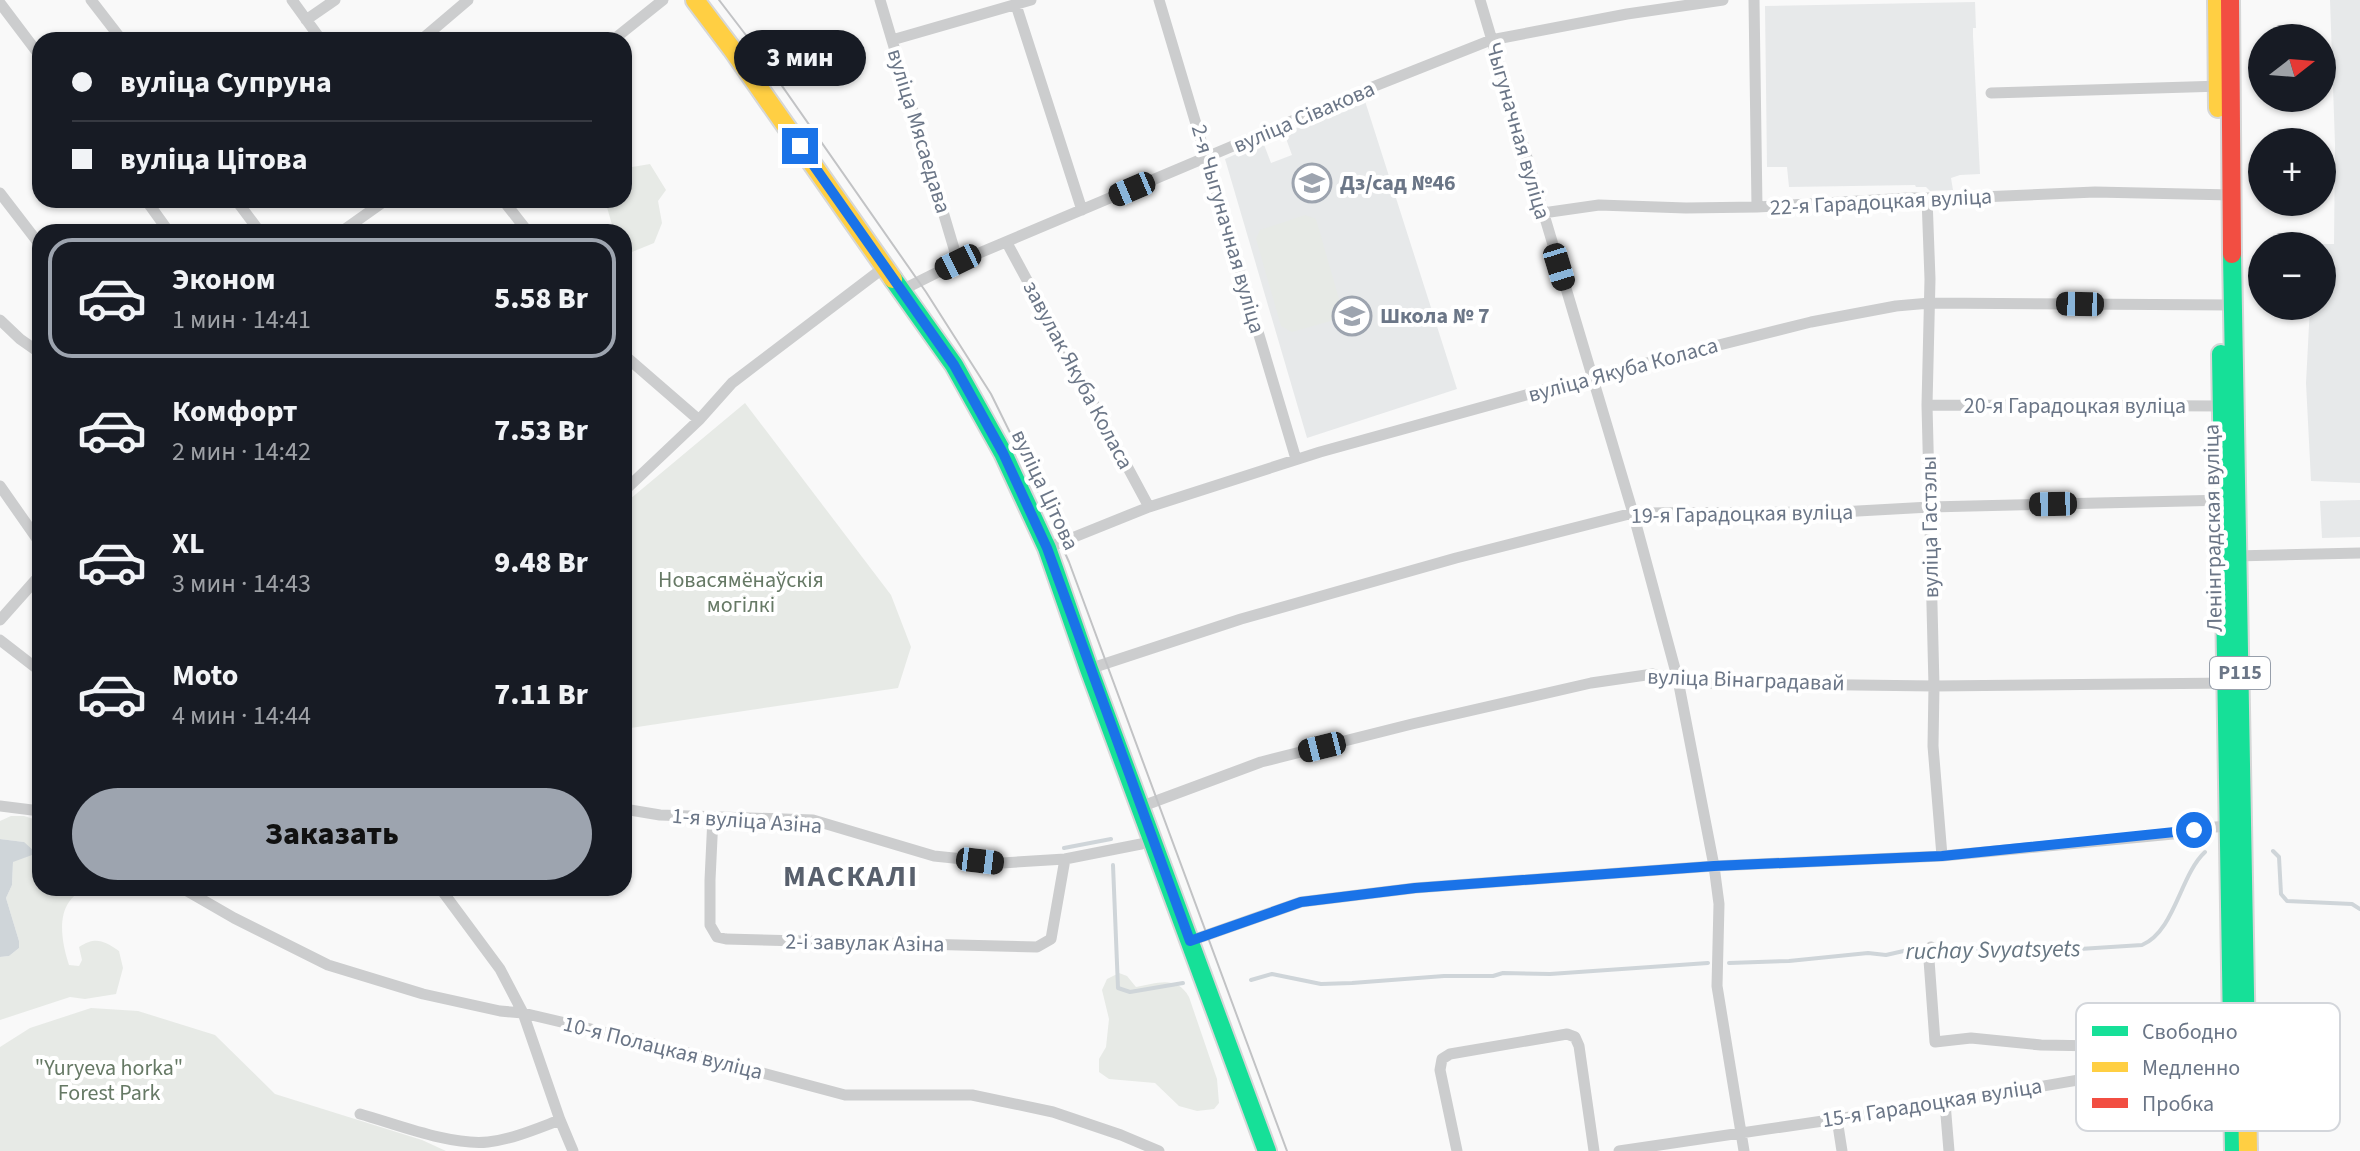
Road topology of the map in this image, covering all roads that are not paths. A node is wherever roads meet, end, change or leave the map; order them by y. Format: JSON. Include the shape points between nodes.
{"nodes":[{"id":1,"x":91,"y":0,"type":"edge"},
{"id":2,"x":292,"y":0,"type":"edge"},
{"id":3,"x":335,"y":0,"type":"edge"},
{"id":4,"x":468,"y":0,"type":"edge"},
{"id":5,"x":663,"y":0,"type":"edge"},
{"id":6,"x":695,"y":0,"type":"edge"},
{"id":7,"x":880,"y":0,"type":"edge"},
{"id":8,"x":1031,"y":0,"type":"edge"},
{"id":9,"x":1159,"y":0,"type":"edge"},
{"id":10,"x":1480,"y":0,"type":"edge"},
{"id":11,"x":1723,"y":0,"type":"edge"},
{"id":12,"x":1754,"y":0,"type":"edge"},
{"id":13,"x":2217,"y":0,"type":"edge"},
{"id":14,"x":2230,"y":0,"type":"edge"},
{"id":15,"x":0,"y":3,"type":"edge"},
{"id":16,"x":1016,"y":5,"type":"junction"},
{"id":17,"x":306,"y":20,"type":"junction"},
{"id":18,"x":116,"y":32,"type":"edge"},
{"id":19,"x":315,"y":32,"type":"edge"},
{"id":20,"x":430,"y":32,"type":"edge"},
{"id":21,"x":623,"y":32,"type":"edge"},
{"id":22,"x":892,"y":40,"type":"junction"},
{"id":23,"x":1491,"y":40,"type":"junction"},
{"id":24,"x":32,"y":45,"type":"edge"},
{"id":25,"x":2224,"y":86,"type":"junction"},
{"id":26,"x":1991,"y":93,"type":"dead end"},
{"id":27,"x":1207,"y":158,"type":"junction"},
{"id":28,"x":0,"y":193,"type":"edge"},
{"id":29,"x":2226,"y":195,"type":"junction"},
{"id":30,"x":1927,"y":198,"type":"junction"},
{"id":31,"x":1757,"y":207,"type":"junction"},
{"id":32,"x":375,"y":208,"type":"edge"},
{"id":33,"x":509,"y":208,"type":"edge"},
{"id":34,"x":1082,"y":210,"type":"junction"},
{"id":35,"x":1543,"y":213,"type":"junction"},
{"id":36,"x":352,"y":224,"type":"edge"},
{"id":37,"x":522,"y":224,"type":"edge"},
{"id":38,"x":32,"y":235,"type":"edge"},
{"id":39,"x":1007,"y":243,"type":"junction"},
{"id":40,"x":958,"y":262,"type":"junction"},
{"id":41,"x":886,"y":266,"type":"junction"},
{"id":42,"x":902,"y":290,"type":"junction"},
{"id":43,"x":1930,"y":303,"type":"junction"},
{"id":44,"x":2226,"y":305,"type":"junction"},
{"id":45,"x":0,"y":320,"type":"edge"},
{"id":46,"x":32,"y":347,"type":"edge"},
{"id":47,"x":632,"y":362,"type":"edge"},
{"id":48,"x":1591,"y":377,"type":"junction"},
{"id":49,"x":1927,"y":405,"type":"junction"},
{"id":50,"x":2229,"y":406,"type":"junction"},
{"id":51,"x":699,"y":420,"type":"junction"},
{"id":52,"x":1296,"y":459,"type":"junction"},
{"id":53,"x":632,"y":483,"type":"edge"},
{"id":54,"x":0,"y":486,"type":"edge"},
{"id":55,"x":2230,"y":500,"type":"junction"},
{"id":56,"x":1149,"y":507,"type":"junction"},
{"id":57,"x":1930,"y":507,"type":"junction"},
{"id":58,"x":1633,"y":513,"type":"junction"},
{"id":59,"x":32,"y":532,"type":"edge"},
{"id":60,"x":1047,"y":548,"type":"junction"},
{"id":61,"x":2360,"y":553,"type":"edge"},
{"id":62,"x":2232,"y":556,"type":"junction"},
{"id":63,"x":32,"y":584,"type":"edge"},
{"id":64,"x":0,"y":620,"type":"edge"},
{"id":65,"x":0,"y":640,"type":"edge"},
{"id":66,"x":32,"y":665,"type":"edge"},
{"id":67,"x":1089,"y":669,"type":"junction"},
{"id":68,"x":1678,"y":680,"type":"junction"},
{"id":69,"x":2233,"y":683,"type":"junction"},
{"id":70,"x":1934,"y":686,"type":"junction"},
{"id":71,"x":0,"y":806,"type":"edge"},
{"id":72,"x":1140,"y":807,"type":"junction"},
{"id":73,"x":32,"y":810,"type":"edge"},
{"id":74,"x":632,"y":810,"type":"edge"},
{"id":75,"x":713,"y":817,"type":"junction"},
{"id":76,"x":2235,"y":826,"type":"junction"},
{"id":77,"x":1152,"y":840,"type":"junction"},
{"id":78,"x":1942,"y":856,"type":"junction"},
{"id":79,"x":1065,"y":859,"type":"junction"},
{"id":80,"x":1714,"y":866,"type":"junction"},
{"id":81,"x":196,"y":896,"type":"edge"},
{"id":82,"x":446,"y":896,"type":"edge"},
{"id":83,"x":1190,"y":941,"type":"junction"},
{"id":84,"x":1931,"y":947,"type":"dead end"},
{"id":85,"x":2239,"y":1003,"type":"edge"},
{"id":86,"x":523,"y":1013,"type":"junction"},
{"id":87,"x":2076,"y":1046,"type":"edge"},
{"id":88,"x":2076,"y":1080,"type":"edge"},
{"id":89,"x":1945,"y":1103,"type":"junction"},
{"id":90,"x":360,"y":1114,"type":"dead end"},
{"id":91,"x":1837,"y":1119,"type":"junction"},
{"id":92,"x":560,"y":1120,"type":"junction"},
{"id":93,"x":2235,"y":1131,"type":"edge"},
{"id":94,"x":2246,"y":1131,"type":"edge"},
{"id":95,"x":1741,"y":1133,"type":"junction"},
{"id":96,"x":573,"y":1151,"type":"edge"},
{"id":97,"x":1159,"y":1151,"type":"edge"},
{"id":98,"x":1267,"y":1151,"type":"edge"},
{"id":99,"x":1457,"y":1151,"type":"edge"},
{"id":100,"x":1594,"y":1151,"type":"edge"},
{"id":101,"x":1619,"y":1151,"type":"edge"},
{"id":102,"x":1744,"y":1151,"type":"edge"},
{"id":103,"x":1842,"y":1151,"type":"edge"},
{"id":104,"x":1949,"y":1151,"type":"edge"},
{"id":105,"x":2234,"y":1151,"type":"edge"},
{"id":106,"x":2248,"y":1151,"type":"edge"}],
"edges":[{"from":1,"to":18,"type":"street"},
{"from":2,"to":17,"type":"street"},
{"from":3,"to":17,"type":"street"},
{"from":4,"to":20,"type":"street"},
{"from":5,"to":21,"type":"street"},
{"from":6,"to":41,"type":"main road","name":"вуліца Цітова"},
{"from":7,"to":22,"type":"street","name":"вуліца Мясаедава"},
{"from":8,"to":16,"type":"street"},
{"from":9,"to":27,"type":"street","name":"2-я Чыгуначная вуліца"},
{"from":10,"to":23,"type":"street","name":"Чыгуначная вуліца"},
{"from":11,"to":23,"type":"street","name":"вуліца Сівакова"},
{"from":12,"to":31,"type":"street"},
{"from":13,"to":25,"type":"main road","name":"Ленінградская вуліца","number":"Р115"},
{"from":14,"to":25,"type":"main road","name":"Ленінградская вуліца","number":"Р115"},
{"from":15,"to":24,"type":"street"},
{"from":16,"to":22,"type":"street"},
{"from":16,"to":34,"type":"street"},
{"from":17,"to":19,"type":"street"},
{"from":22,"to":40,"type":"street","name":"вуліца Мясаедава"},
{"from":23,"to":27,"type":"street","name":"вуліца Сівакова"},
{"from":23,"to":35,"type":"street","name":"Чыгуначная вуліца"},
{"from":25,"to":26,"type":"street"},
{"from":25,"to":29,"type":"main road","name":"Ленінградская вуліца","number":"Р115"},
{"from":27,"to":34,"type":"street","name":"вуліца Сівакова"},
{"from":27,"to":52,"type":"street","name":"2-я Чыгуначная вуліца"},
{"from":28,"to":38,"type":"street"},
{"from":29,"to":30,"type":"street","name":"22-я Гарадоцкая вуліца","via":[[2095,192]]},
{"from":29,"to":44,"type":"main road","name":"Ленінградская вуліца","number":"Р115"},
{"from":30,"to":31,"type":"street","name":"22-я Гарадоцкая вуліца"},
{"from":30,"to":43,"type":"street","name":"вуліца Гастэлы"},
{"from":31,"to":35,"type":"street","name":"22-я Гарадоцкая вуліца","via":[[1599,205]]},
{"from":32,"to":36,"type":"street"},
{"from":33,"to":37,"type":"street"},
{"from":34,"to":39,"type":"street","name":"вуліца Сівакова"},
{"from":35,"to":48,"type":"street","name":"Чыгуначная вуліца"},
{"from":39,"to":40,"type":"street","name":"вуліца Сівакова"},
{"from":39,"to":56,"type":"street","name":"завулак Якуба Коласа"},
{"from":40,"to":42,"type":"street","name":"вуліца Сівакова"},
{"from":41,"to":42,"type":"main road","name":"вуліца Цітова"},
{"from":41,"to":51,"type":"street","via":[[750,368]]},
{"from":42,"to":60,"type":"main road","name":"вуліца Цітова","via":[[978,407]]},
{"from":43,"to":44,"type":"street","name":"вуліца Якуба Коласа"},
{"from":43,"to":48,"type":"street","name":"вуліца Якуба Коласа","via":[[1811,322]]},
{"from":43,"to":49,"type":"street","name":"вуліца Гастэлы"},
{"from":44,"to":50,"type":"main road","name":"Ленінградская вуліца","number":"Р115"},
{"from":45,"to":46,"type":"street"},
{"from":47,"to":51,"type":"street"},
{"from":48,"to":52,"type":"street","name":"вуліца Якуба Коласа"},
{"from":48,"to":58,"type":"street","name":"Чыгуначная вуліца"},
{"from":49,"to":50,"type":"street","name":"20-я Гарадоцкая вуліца"},
{"from":49,"to":57,"type":"street","name":"вуліца Гастэлы"},
{"from":50,"to":55,"type":"main road","name":"Ленінградская вуліца","number":"Р115"},
{"from":51,"to":53,"type":"street"},
{"from":52,"to":56,"type":"street","name":"вуліца Якуба Коласа"},
{"from":54,"to":59,"type":"street"},
{"from":55,"to":57,"type":"street","name":"19-я Гарадоцкая вуліца"},
{"from":55,"to":62,"type":"main road","name":"Ленінградская вуліца","number":"Р115"},
{"from":56,"to":60,"type":"street","name":"вуліца Якуба Коласа"},
{"from":57,"to":58,"type":"street","name":"19-я Гарадоцкая вуліца"},
{"from":57,"to":70,"type":"street","name":"вуліца Гастэлы"},
{"from":58,"to":67,"type":"street","name":"19-я Гарадоцкая вуліца","via":[[1272,610]]},
{"from":58,"to":68,"type":"street","name":"Чыгуначная вуліца"},
{"from":60,"to":67,"type":"main road","name":"вуліца Цітова"},
{"from":61,"to":62,"type":"street"},
{"from":62,"to":69,"type":"main road","name":"Ленінградская вуліца","number":"Р115"},
{"from":63,"to":64,"type":"street"},
{"from":65,"to":66,"type":"street"},
{"from":67,"to":72,"type":"main road","name":"вуліца Цітова"},
{"from":68,"to":70,"type":"street","name":"вуліца Вінаградавай"},
{"from":68,"to":72,"type":"street","name":"вуліца Вінаградавай","via":[[1653,674],[1591,683],[1412,724],[1261,762]]},
{"from":68,"to":80,"type":"street","name":"Чыгуначная вуліца"},
{"from":69,"to":70,"type":"street","name":"вуліца Вінаградавай"},
{"from":69,"to":76,"type":"main road","name":"Ленінградская вуліца","number":"Р115"},
{"from":70,"to":78,"type":"street","name":"вуліца Гастэлы"},
{"from":71,"to":73,"type":"street"},
{"from":72,"to":77,"type":"main road","name":"вуліца Цітова"},
{"from":74,"to":75,"type":"street","name":"1-я вуліца Азіна"},
{"from":75,"to":79,"type":"street","name":"1-я вуліца Азіна","via":[[813,820],[934,856],[1002,863]]},
{"from":75,"to":79,"type":"street","name":"2-і завулак Азіна","via":[[710,925],[717,937],[726,939],[1037,947],[1051,939]]},
{"from":76,"to":78,"type":"street"},
{"from":76,"to":85,"type":"main road","name":"Ленінградская вуліца","number":"Р115"},
{"from":77,"to":79,"type":"street","name":"1-я вуліца Азіна"},
{"from":77,"to":83,"type":"main road","name":"вуліца Цітова"},
{"from":78,"to":80,"type":"street"},
{"from":80,"to":83,"type":"street","via":[[1415,888],[1301,902]]},
{"from":80,"to":95,"type":"street","name":"Чыгуначная вуліца","via":[[1719,904],[1717,986]]},
{"from":81,"to":86,"type":"street","name":"10-я Полацкая вуліца","via":[[328,965],[423,994]]},
{"from":82,"to":86,"type":"street","via":[[500,969]]},
{"from":83,"to":98,"type":"main road","name":"вуліца Цітова"},
{"from":84,"to":87,"type":"street","name":"15-я Гарадоцкая вуліца","via":[[1935,1042],[1971,1038]]},
{"from":86,"to":92,"type":"street"},
{"from":86,"to":97,"type":"street","name":"10-я Полацкая вуліца","via":[[845,1095],[972,1095],[1053,1112]]},
{"from":88,"to":89,"type":"street","name":"15-я Гарадоцкая вуліца"},
{"from":89,"to":91,"type":"street","name":"15-я Гарадоцкая вуліца"},
{"from":89,"to":104,"type":"street"},
{"from":90,"to":92,"type":"street","via":[[462,1142],[514,1137]]},
{"from":91,"to":95,"type":"street","name":"15-я Гарадоцкая вуліца"},
{"from":91,"to":103,"type":"street"},
{"from":92,"to":96,"type":"street"},
{"from":93,"to":105,"type":"main road","name":"Ленінградская вуліца","number":"Р115"},
{"from":94,"to":106,"type":"main road","name":"Ленінградская вуліца","number":"Р115"},
{"from":95,"to":101,"type":"street","name":"15-я Гарадоцкая вуліца"},
{"from":95,"to":102,"type":"street","name":"Чыгуначная вуліца"},
{"from":99,"to":100,"type":"street","via":[[1442,1059],[1567,1034],[1579,1046]]}]}
